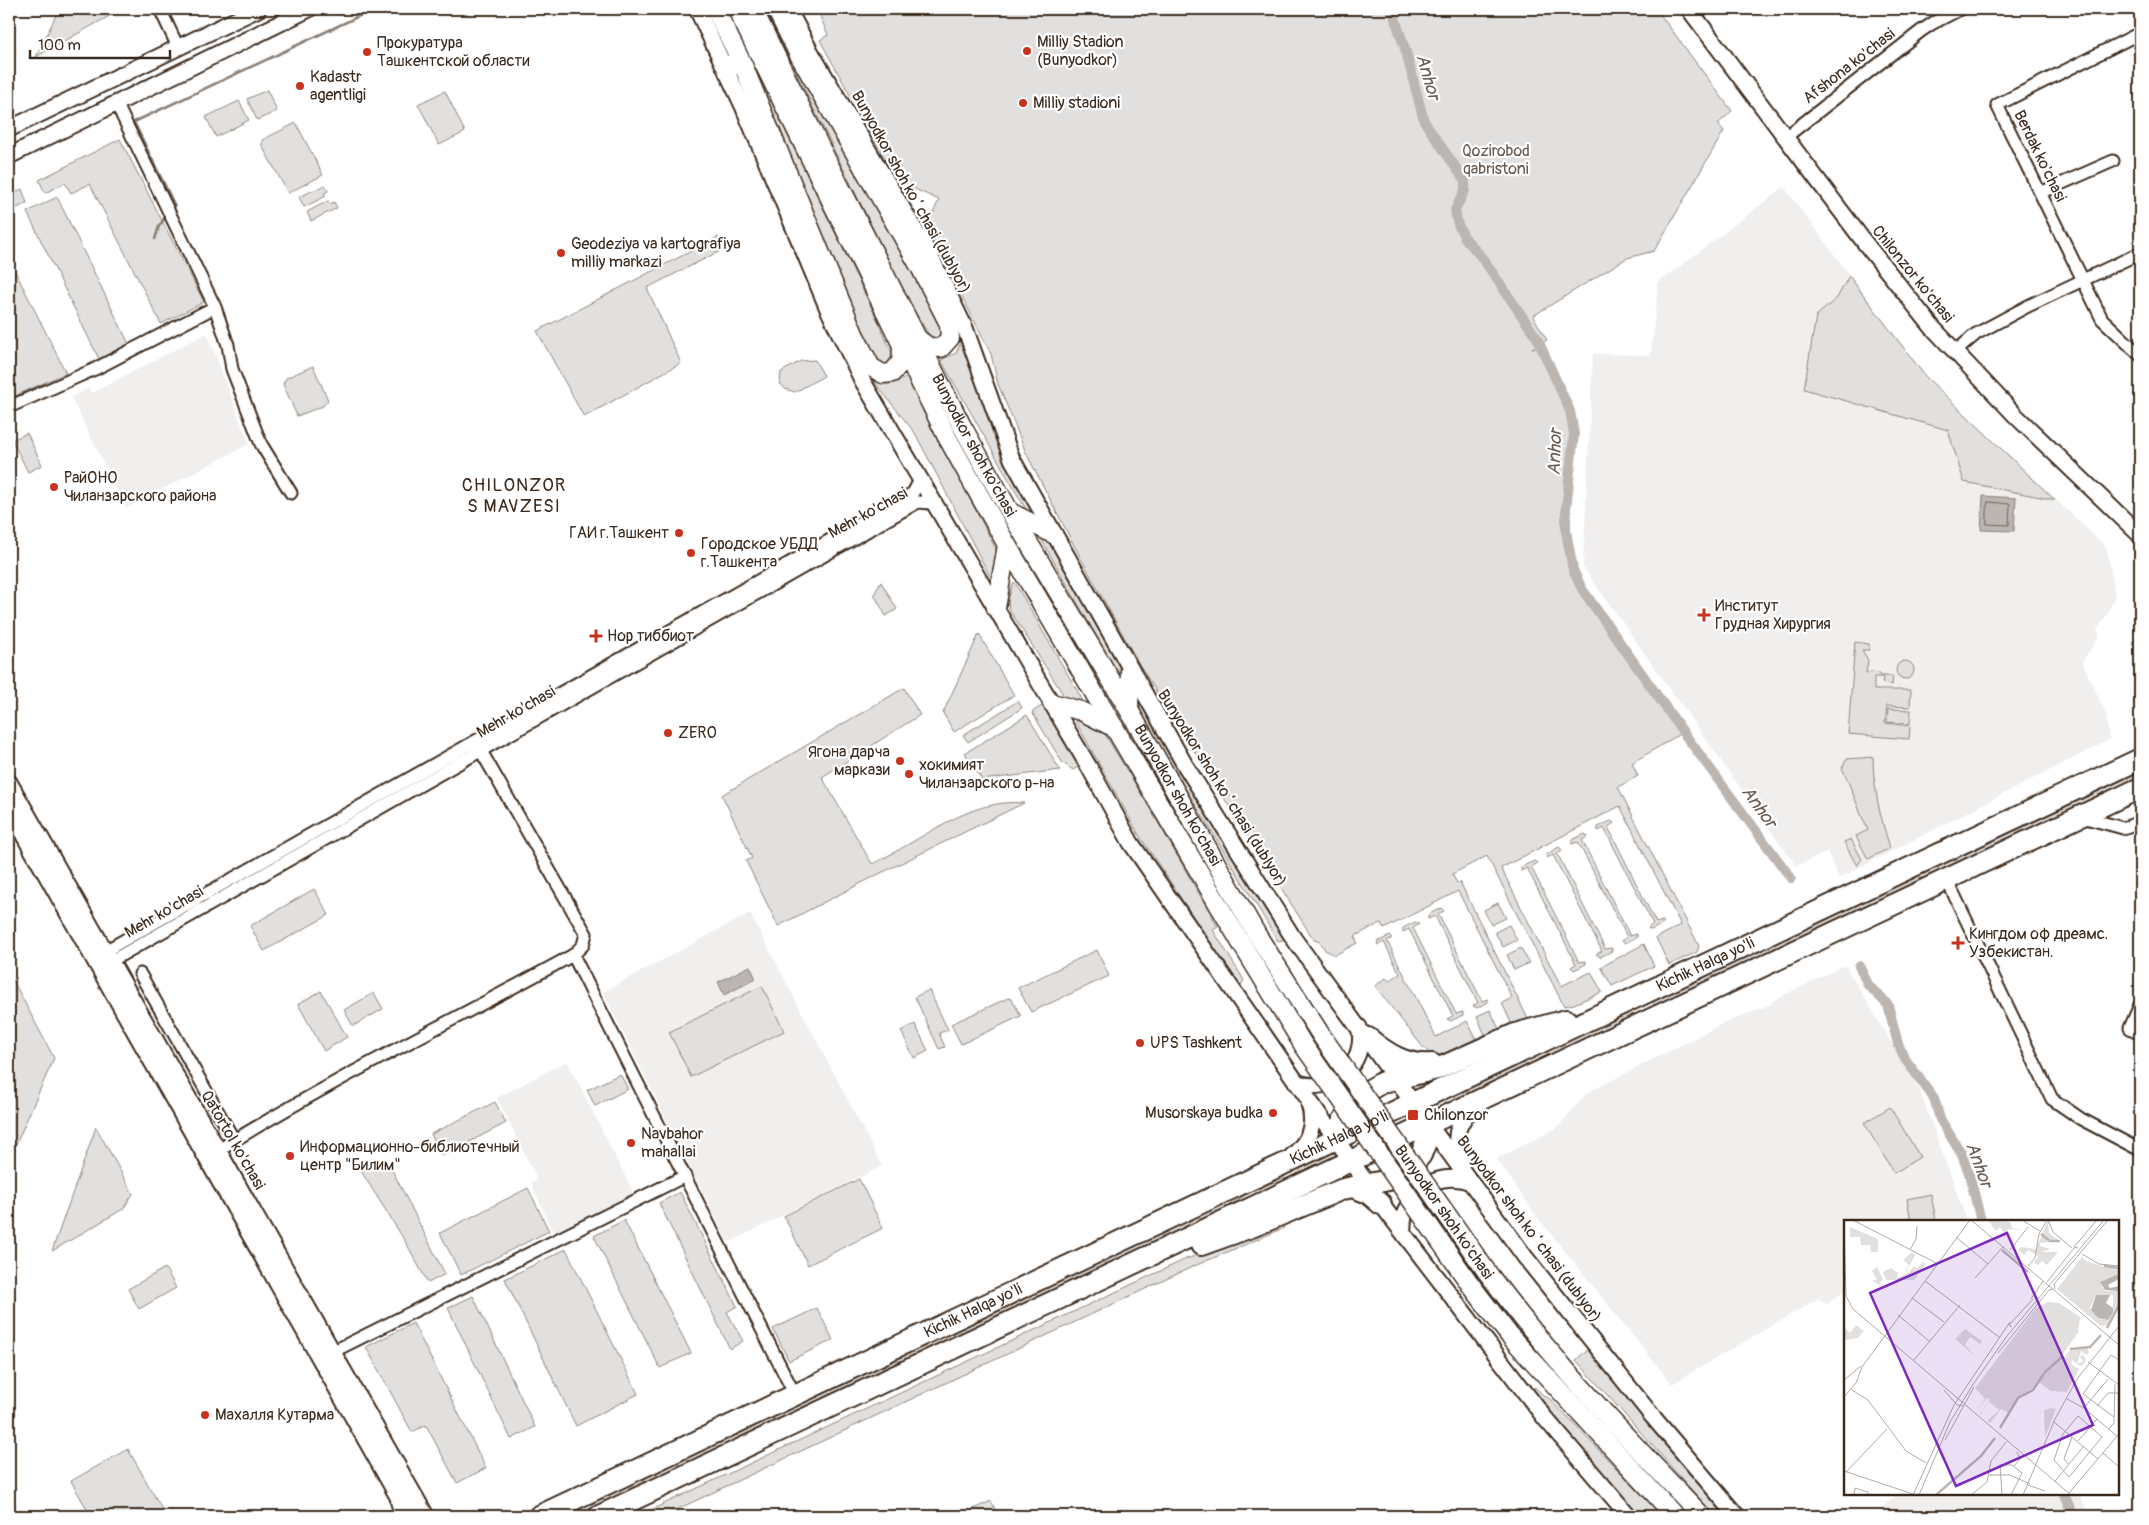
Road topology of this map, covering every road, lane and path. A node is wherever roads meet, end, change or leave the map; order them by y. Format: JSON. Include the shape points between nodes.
{"nodes":[{"id":1,"x":160,"y":9,"type":"edge"},
{"id":2,"x":258,"y":9,"type":"edge"},
{"id":3,"x":309,"y":9,"type":"edge"},
{"id":4,"x":697,"y":9,"type":"edge"},
{"id":5,"x":715,"y":9,"type":"edge"},
{"id":6,"x":737,"y":9,"type":"edge"},
{"id":7,"x":753,"y":9,"type":"edge"},
{"id":8,"x":776,"y":9,"type":"edge"},
{"id":9,"x":788,"y":9,"type":"edge"},
{"id":10,"x":1688,"y":9,"type":"edge"},
{"id":11,"x":1699,"y":9,"type":"edge"},
{"id":12,"x":1960,"y":9,"type":"edge"},
{"id":13,"x":2138,"y":9,"type":"edge"},
{"id":14,"x":1943,"y":12,"type":"edge"},
{"id":15,"x":2140,"y":13,"type":"edge"},
{"id":16,"x":2140,"y":33,"type":"edge"},
{"id":17,"x":178,"y":47,"type":"junction"},
{"id":18,"x":735,"y":68,"type":"junction"},
{"id":19,"x":116,"y":103,"type":"junction"},
{"id":20,"x":9,"y":129,"type":"edge"},
{"id":21,"x":1789,"y":135,"type":"junction"},
{"id":22,"x":816,"y":154,"type":"junction"},
{"id":23,"x":9,"y":156,"type":"edge"},
{"id":24,"x":2112,"y":161,"type":"dead end"},
{"id":25,"x":2040,"y":193,"type":"junction"},
{"id":26,"x":2140,"y":253,"type":"edge"},
{"id":27,"x":2082,"y":281,"type":"junction"},
{"id":28,"x":215,"y":307,"type":"junction"},
{"id":29,"x":918,"y":339,"type":"junction"},
{"id":30,"x":902,"y":348,"type":"junction"},
{"id":31,"x":1958,"y":349,"type":"junction"},
{"id":32,"x":2140,"y":355,"type":"edge"},
{"id":33,"x":9,"y":407,"type":"edge"},
{"id":34,"x":921,"y":478,"type":"junction"},
{"id":35,"x":291,"y":493,"type":"dead end"},
{"id":36,"x":916,"y":497,"type":"junction"},
{"id":37,"x":938,"y":507,"type":"junction"},
{"id":38,"x":1010,"y":512,"type":"junction"},
{"id":39,"x":2140,"y":521,"type":"edge"},
{"id":40,"x":1053,"y":534,"type":"junction"},
{"id":41,"x":2140,"y":535,"type":"edge"},
{"id":42,"x":1007,"y":545,"type":"junction"},
{"id":43,"x":996,"y":608,"type":"junction"},
{"id":44,"x":1130,"y":671,"type":"junction"},
{"id":45,"x":1052,"y":703,"type":"junction"},
{"id":46,"x":1129,"y":710,"type":"junction"},
{"id":47,"x":1115,"y":728,"type":"junction"},
{"id":48,"x":482,"y":743,"type":"junction"},
{"id":49,"x":2140,"y":760,"type":"edge"},
{"id":50,"x":9,"y":782,"type":"edge"},
{"id":51,"x":2140,"y":788,"type":"edge"},
{"id":52,"x":9,"y":809,"type":"edge"},
{"id":53,"x":2081,"y":816,"type":"junction"},
{"id":54,"x":2140,"y":822,"type":"edge"},
{"id":55,"x":1947,"y":880,"type":"junction"},
{"id":56,"x":573,"y":954,"type":"junction"},
{"id":57,"x":102,"y":959,"type":"junction"},
{"id":58,"x":140,"y":974,"type":"dead end"},
{"id":59,"x":1648,"y":991,"type":"junction"},
{"id":60,"x":2140,"y":1005,"type":"edge"},
{"id":61,"x":1616,"y":1007,"type":"junction"},
{"id":62,"x":1659,"y":1016,"type":"junction"},
{"id":63,"x":1363,"y":1031,"type":"junction"},
{"id":64,"x":2140,"y":1032,"type":"edge"},
{"id":65,"x":1454,"y":1061,"type":"junction"},
{"id":66,"x":1396,"y":1078,"type":"junction"},
{"id":67,"x":1299,"y":1086,"type":"junction"},
{"id":68,"x":1480,"y":1100,"type":"junction"},
{"id":69,"x":1414,"y":1102,"type":"junction"},
{"id":70,"x":1429,"y":1124,"type":"junction"},
{"id":71,"x":1335,"y":1139,"type":"junction"},
{"id":72,"x":234,"y":1140,"type":"junction"},
{"id":73,"x":2140,"y":1150,"type":"edge"},
{"id":74,"x":212,"y":1154,"type":"junction"},
{"id":75,"x":1350,"y":1162,"type":"junction"},
{"id":76,"x":1276,"y":1167,"type":"junction"},
{"id":77,"x":685,"y":1176,"type":"junction"},
{"id":78,"x":1471,"y":1182,"type":"junction"},
{"id":79,"x":1360,"y":1186,"type":"junction"},
{"id":80,"x":1381,"y":1204,"type":"joint"},
{"id":81,"x":1209,"y":1229,"type":"junction"},
{"id":82,"x":1403,"y":1233,"type":"junction"},
{"id":83,"x":1090,"y":1284,"type":"junction"},
{"id":84,"x":326,"y":1354,"type":"junction"},
{"id":85,"x":795,"y":1395,"type":"junction"},
{"id":86,"x":406,"y":1511,"type":"edge"},
{"id":87,"x":426,"y":1516,"type":"edge"},
{"id":88,"x":539,"y":1516,"type":"edge"},
{"id":89,"x":599,"y":1516,"type":"edge"},
{"id":90,"x":1629,"y":1516,"type":"edge"},
{"id":91,"x":1675,"y":1516,"type":"edge"},
{"id":92,"x":1702,"y":1516,"type":"edge"},
{"id":93,"x":1737,"y":1516,"type":"edge"}],
"edges":[{"from":1,"to":17,"type":"street"},
{"from":2,"to":17,"type":"street"},
{"from":3,"to":19,"type":"street"},
{"from":4,"to":18,"type":"street"},
{"from":5,"to":18,"type":"main road"},
{"from":6,"to":22,"type":"main road","name":"Bunyodkor shoh ko'chasi"},
{"from":7,"to":22,"type":"main road","name":"Bunyodkor shoh ko'chasi"},
{"from":8,"to":29,"type":"main road","via":[[949,324],[950,338],[941,348],[929,347]]},
{"from":9,"to":40,"type":"street","name":"Bunyodkor shoh koʻchasi (dublyor)","via":[[931,256],[965,328],[1012,459]]},
{"from":10,"to":21,"type":"street","name":"Chilonzor ko'chasi"},
{"from":11,"to":21,"type":"street","name":"Chilonzor ko'chasi"},
{"from":12,"to":14,"type":"street","name":"Afshona ko'chasi"},
{"from":13,"to":15,"type":"street"},
{"from":14,"to":21,"type":"street","name":"Afshona ko'chasi"},
{"from":16,"to":25,"type":"street","name":"Berdak ko'chasi","via":[[1997,105]]},
{"from":17,"to":20,"type":"street"},
{"from":18,"to":30,"type":"main road","via":[[869,364],[880,373],[892,373],[901,362]]},
{"from":18,"to":34,"type":"street","via":[[844,344]]},
{"from":19,"to":23,"type":"street"},
{"from":19,"to":28,"type":"street"},
{"from":21,"to":31,"type":"street","name":"Chilonzor ko'chasi"},
{"from":22,"to":29,"type":"main road","name":"Bunyodkor shoh ko'chasi"},
{"from":22,"to":30,"type":"main road","name":"Bunyodkor shoh ko'chasi"},
{"from":24,"to":25,"type":"street"},
{"from":25,"to":27,"type":"street","name":"Berdak ko'chasi"},
{"from":26,"to":27,"type":"street"},
{"from":27,"to":31,"type":"street","via":[[1976,334]]},
{"from":27,"to":32,"type":"street","name":"Berdak ko'chasi","via":[[2102,319]]},
{"from":28,"to":33,"type":"street","via":[[95,369]]},
{"from":28,"to":35,"type":"street","via":[[232,369],[261,444]]},
{"from":29,"to":38,"type":"main road","name":"Bunyodkor shoh ko'chasi"},
{"from":30,"to":42,"type":"main road","name":"Bunyodkor shoh ko'chasi"},
{"from":31,"to":39,"type":"street","name":"Chilonzor ko'chasi"},
{"from":31,"to":41,"type":"street","name":"Chilonzor ko'chasi","via":[[2016,416]]},
{"from":34,"to":36,"type":"street","name":"Mehr ko'chasi"},
{"from":34,"to":37,"type":"street"},
{"from":36,"to":37,"type":"street","name":"Mehr ko'chasi"},
{"from":36,"to":48,"type":"street","name":"Mehr ko'chasi"},
{"from":37,"to":43,"type":"street"},
{"from":38,"to":40,"type":"main road"},
{"from":38,"to":46,"type":"main road","name":"Bunyodkor shoh ko'chasi"},
{"from":40,"to":44,"type":"street","name":"Bunyodkor shoh koʻchasi (dublyor)"},
{"from":42,"to":43,"type":"main road"},
{"from":42,"to":47,"type":"main road","name":"Bunyodkor shoh ko'chasi"},
{"from":43,"to":45,"type":"street"},
{"from":44,"to":46,"type":"main road"},
{"from":44,"to":63,"type":"street","name":"Bunyodkor shoh koʻchasi (dublyor)","via":[[1294,939]]},
{"from":45,"to":47,"type":"main road","via":[[1081,711]]},
{"from":45,"to":67,"type":"street","via":[[1131,843]]},
{"from":46,"to":92,"type":"main road","name":"Bunyodkor shoh ko'chasi","bridge":true,"via":[[1257,935],[1321,1034],[1486,1272],[1522,1320]]},
{"from":47,"to":91,"type":"main road","name":"Bunyodkor shoh ko'chasi","bridge":true,"via":[[1304,1046],[1470,1284],[1509,1335]]},
{"from":48,"to":56,"type":"street","via":[[586,934],[583,945]]},
{"from":48,"to":57,"type":"street","name":"Mehr ko'chasi"},
{"from":49,"to":59,"type":"highway","name":"Kichik Halqa yo'li"},
{"from":50,"to":57,"type":"street","name":"Qatortol ko'chasi"},
{"from":51,"to":53,"type":"highway","name":"Kichik Halqa yo'li"},
{"from":52,"to":57,"type":"street","name":"Qatortol ko'chasi"},
{"from":53,"to":54,"type":"street","via":[[2123,828]]},
{"from":53,"to":55,"type":"highway","name":"Kichik Halqa yo'li"},
{"from":55,"to":62,"type":"highway","name":"Kichik Halqa yo'li"},
{"from":55,"to":73,"type":"street","via":[[2052,1099],[2081,1119]]},
{"from":56,"to":72,"type":"street","via":[[373,1060]]},
{"from":56,"to":77,"type":"street"},
{"from":57,"to":74,"type":"street","name":"Qatortol ko'chasi"},
{"from":58,"to":72,"type":"street"},
{"from":59,"to":61,"type":"highway","name":"Kichik Halqa yo'li"},
{"from":59,"to":62,"type":"highway","via":[[1643,999],[1643,1008]]},
{"from":60,"to":64,"type":"street","via":[[2130,1028]]},
{"from":61,"to":65,"type":"highway","via":[[1515,1034]]},
{"from":61,"to":69,"type":"highway","name":"Kichik Halqa yo'li"},
{"from":62,"to":68,"type":"highway","name":"Kichik Halqa yo'li"},
{"from":63,"to":65,"type":"highway","via":[[1389,1054],[1410,1063]]},
{"from":63,"to":66,"type":"street","name":"Bunyodkor shoh koʻchasi (dublyor)"},
{"from":63,"to":67,"type":"street","via":[[1359,1052],[1346,1072],[1321,1085]]},
{"from":65,"to":66,"type":"highway","via":[[1437,1069]]},
{"from":66,"to":69,"type":"street","name":"Bunyodkor shoh koʻchasi (dublyor)"},
{"from":66,"to":71,"type":"highway","via":[[1371,1089],[1356,1102],[1344,1116]]},
{"from":67,"to":71,"type":"street"},
{"from":67,"to":76,"type":"street","via":[[1311,1113],[1311,1131],[1300,1150]]},
{"from":68,"to":70,"type":"highway","name":"Kichik Halqa yo'li"},
{"from":68,"to":78,"type":"street","via":[[1460,1123],[1456,1138]]},
{"from":69,"to":70,"type":"street","name":"Bunyodkor shoh koʻchasi (dublyor)"},
{"from":69,"to":71,"type":"highway","name":"Kichik Halqa yo'li"},
{"from":70,"to":75,"type":"highway","name":"Kichik Halqa yo'li"},
{"from":70,"to":78,"type":"street","name":"Bunyodkor shoh koʻchasi (dublyor)"},
{"from":70,"to":79,"type":"highway","via":[[1425,1148],[1409,1169],[1394,1179]]},
{"from":71,"to":75,"type":"street"},
{"from":71,"to":76,"type":"highway","name":"Kichik Halqa yo'li"},
{"from":72,"to":74,"type":"street"},
{"from":74,"to":84,"type":"street","name":"Qatortol ko'chasi"},
{"from":75,"to":79,"type":"street"},
{"from":75,"to":81,"type":"highway","name":"Kichik Halqa yo'li"},
{"from":76,"to":81,"type":"highway","via":[[1289,1168],[1290,1178],[1236,1206]]},
{"from":76,"to":85,"type":"highway","name":"Kichik Halqa yo'li"},
{"from":77,"to":84,"type":"street"},
{"from":77,"to":85,"type":"street"},
{"from":78,"to":82,"type":"street","via":[[1447,1179],[1422,1187],[1407,1207]]},
{"from":78,"to":93,"type":"street","name":"Bunyodkor shoh koʻchasi (dublyor)","via":[[1562,1304]]},
{"from":79,"to":80,"type":"highway"},
{"from":79,"to":83,"type":"highway","via":[[1324,1196],[1254,1226]]},
{"from":80,"to":82,"type":"street"},
{"from":81,"to":83,"type":"highway","name":"Kichik Halqa yo'li"},
{"from":82,"to":90,"type":"street","via":[[1544,1417]]},
{"from":83,"to":89,"type":"highway","name":"Kichik Halqa yo'li"},
{"from":84,"to":86,"type":"street","name":"Qatortol ko'chasi"},
{"from":84,"to":87,"type":"street","name":"Qatortol ko'chasi"},
{"from":85,"to":88,"type":"highway","name":"Kichik Halqa yo'li"}]}
